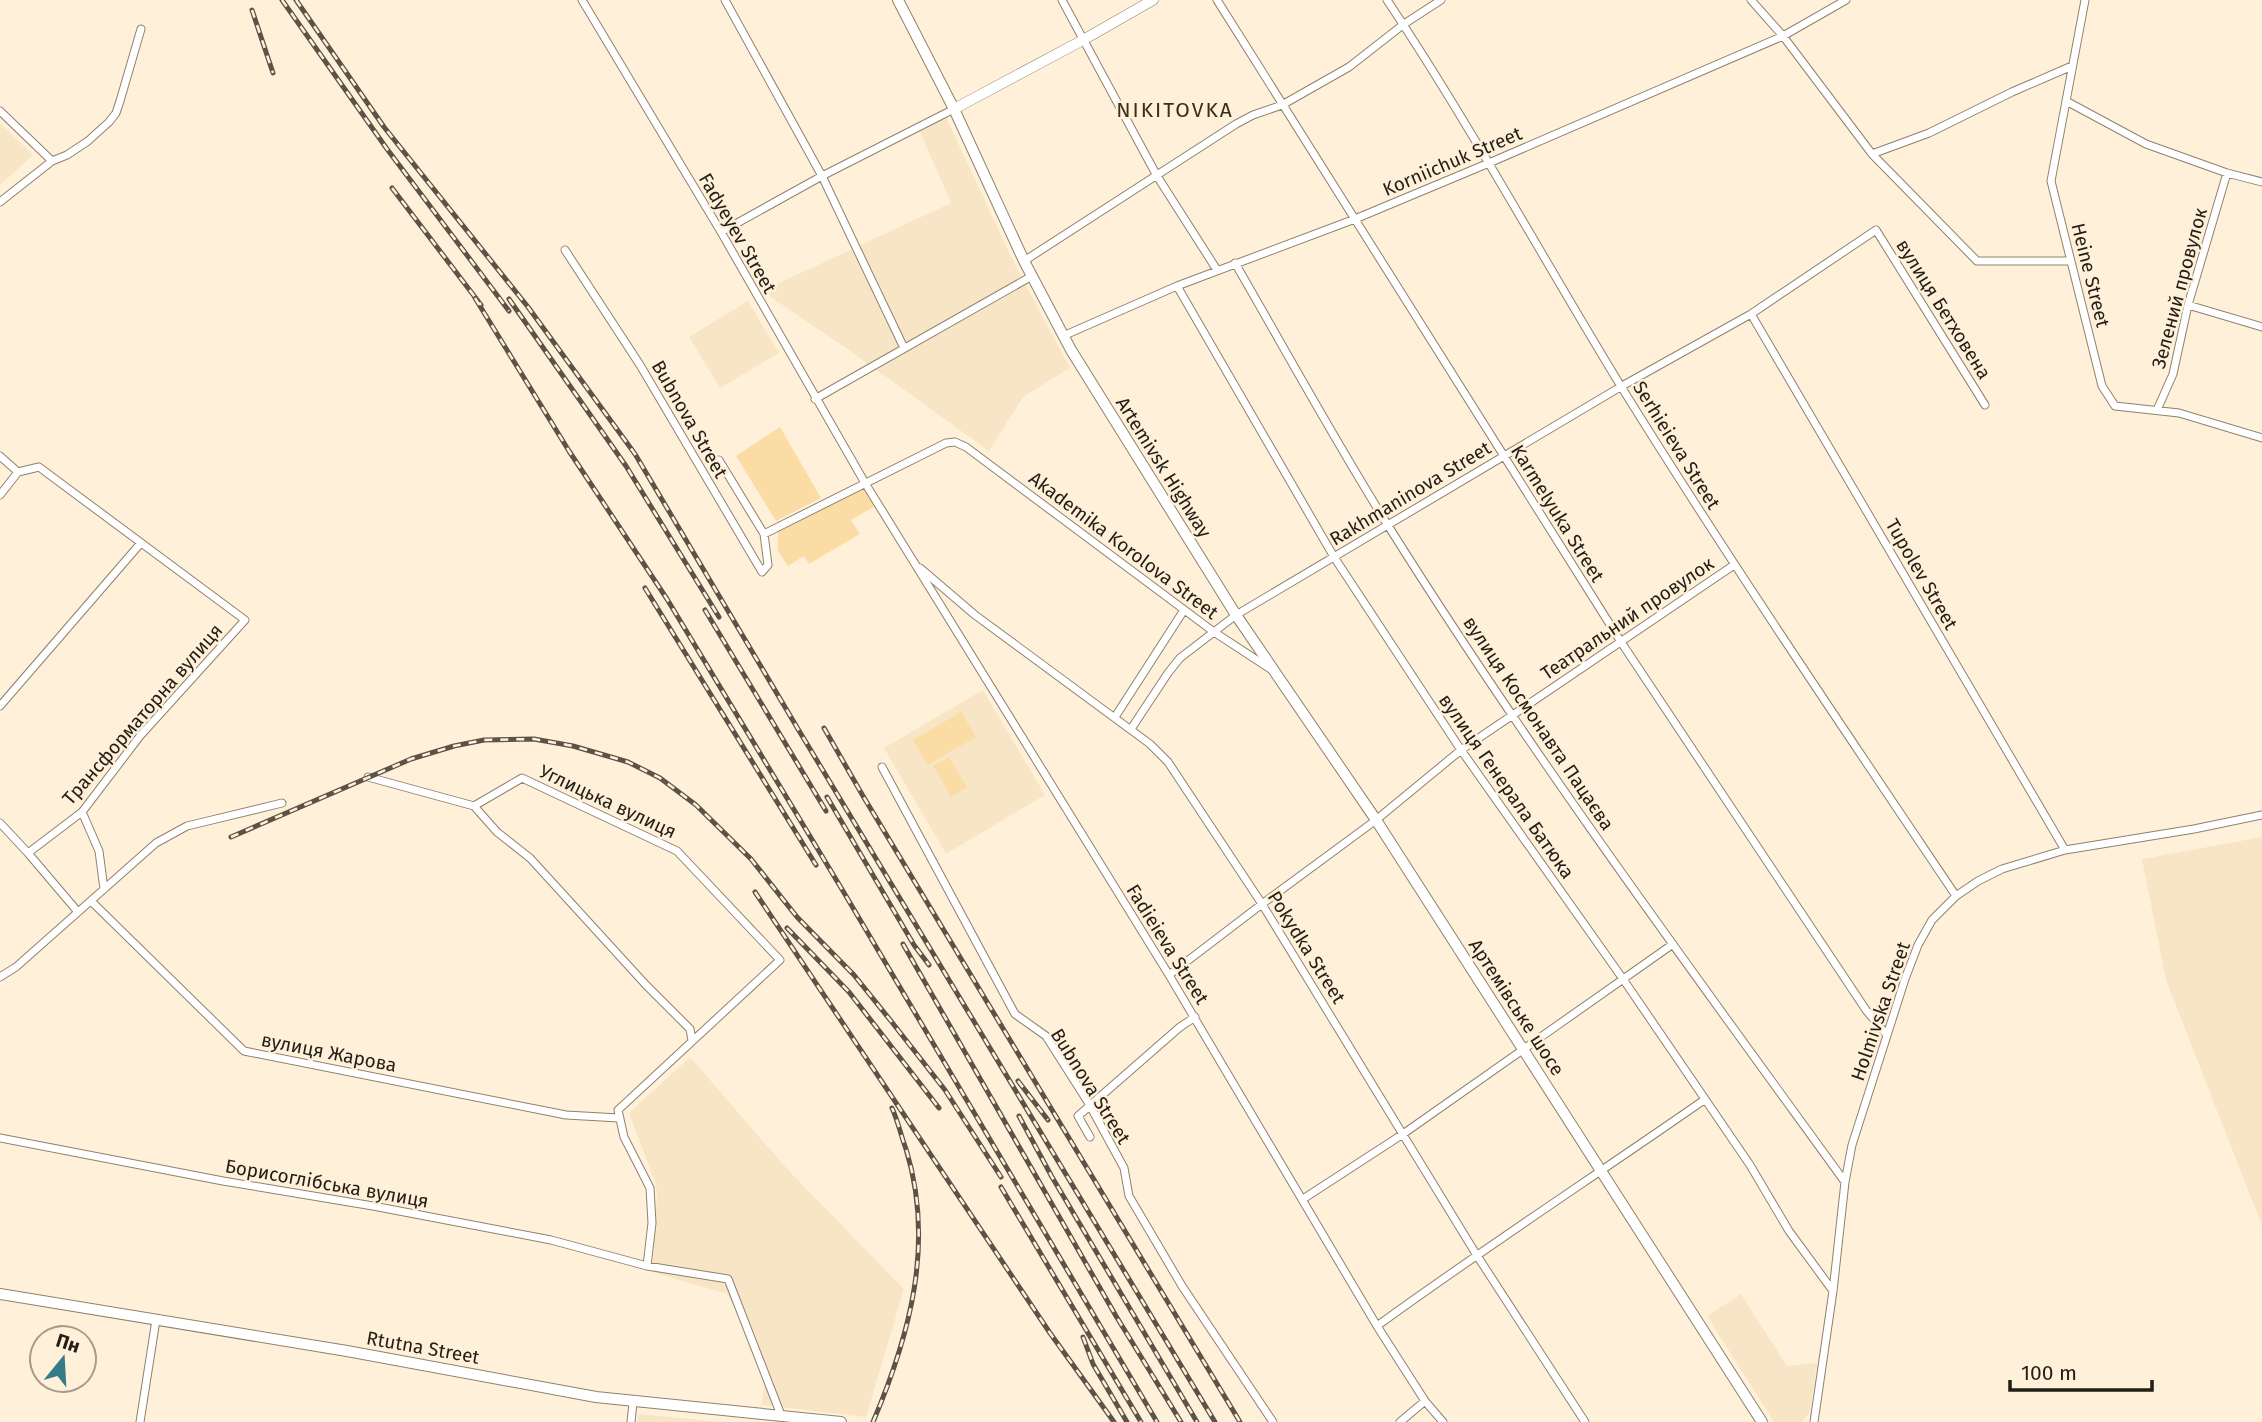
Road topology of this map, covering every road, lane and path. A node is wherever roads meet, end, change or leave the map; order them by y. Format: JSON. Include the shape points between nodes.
{"nodes":[{"id":1,"x":582,"y":0,"type":"edge"},
{"id":2,"x":725,"y":0,"type":"edge"},
{"id":3,"x":898,"y":0,"type":"edge"},
{"id":4,"x":1062,"y":0,"type":"edge"},
{"id":5,"x":1153,"y":0,"type":"edge"},
{"id":6,"x":1217,"y":0,"type":"edge"},
{"id":7,"x":1387,"y":0,"type":"edge"},
{"id":8,"x":1441,"y":0,"type":"edge"},
{"id":9,"x":1751,"y":0,"type":"edge"},
{"id":10,"x":1846,"y":0,"type":"edge"},
{"id":11,"x":2085,"y":0,"type":"edge"},
{"id":12,"x":1404,"y":24,"type":"junction"},
{"id":13,"x":141,"y":29,"type":"dead end"},
{"id":14,"x":1783,"y":36,"type":"junction"},
{"id":15,"x":1083,"y":40,"type":"junction"},
{"id":16,"x":2072,"y":66,"type":"junction"},
{"id":17,"x":2066,"y":101,"type":"junction"},
{"id":18,"x":1282,"y":105,"type":"junction"},
{"id":19,"x":954,"y":108,"type":"junction"},
{"id":20,"x":0,"y":111,"type":"edge"},
{"id":21,"x":1872,"y":154,"type":"junction"},
{"id":22,"x":52,"y":161,"type":"junction"},
{"id":23,"x":1489,"y":163,"type":"junction"},
{"id":24,"x":2227,"y":173,"type":"junction"},
{"id":25,"x":822,"y":176,"type":"junction"},
{"id":26,"x":1157,"y":176,"type":"junction"},
{"id":27,"x":2262,"y":182,"type":"edge"},
{"id":28,"x":0,"y":202,"type":"edge"},
{"id":29,"x":1355,"y":219,"type":"junction"},
{"id":30,"x":1876,"y":230,"type":"joint"},
{"id":31,"x":721,"y":232,"type":"junction"},
{"id":32,"x":565,"y":250,"type":"dead end"},
{"id":33,"x":1024,"y":261,"type":"junction"},
{"id":34,"x":2071,"y":261,"type":"junction"},
{"id":35,"x":1236,"y":263,"type":"junction"},
{"id":36,"x":1217,"y":270,"type":"junction"},
{"id":37,"x":1032,"y":276,"type":"junction"},
{"id":38,"x":1177,"y":286,"type":"junction"},
{"id":39,"x":2188,"y":305,"type":"junction"},
{"id":40,"x":1751,"y":314,"type":"junction"},
{"id":41,"x":2262,"y":327,"type":"edge"},
{"id":42,"x":1063,"y":336,"type":"junction"},
{"id":43,"x":904,"y":348,"type":"junction"},
{"id":44,"x":1622,"y":386,"type":"junction"},
{"id":45,"x":815,"y":398,"type":"junction"},
{"id":46,"x":1985,"y":405,"type":"dead end"},
{"id":47,"x":2157,"y":410,"type":"junction"},
{"id":48,"x":2262,"y":438,"type":"edge"},
{"id":49,"x":1503,"y":456,"type":"junction"},
{"id":50,"x":0,"y":457,"type":"edge"},
{"id":51,"x":719,"y":460,"type":"dead end"},
{"id":52,"x":18,"y":472,"type":"junction"},
{"id":53,"x":865,"y":483,"type":"junction"},
{"id":54,"x":0,"y":495,"type":"edge"},
{"id":55,"x":1388,"y":526,"type":"junction"},
{"id":56,"x":764,"y":534,"type":"junction"},
{"id":57,"x":140,"y":544,"type":"junction"},
{"id":58,"x":1334,"y":557,"type":"junction"},
{"id":59,"x":1734,"y":565,"type":"junction"},
{"id":60,"x":917,"y":566,"type":"junction"},
{"id":61,"x":1184,"y":610,"type":"junction"},
{"id":62,"x":1236,"y":615,"type":"junction"},
{"id":63,"x":1214,"y":632,"type":"junction"},
{"id":64,"x":1621,"y":642,"type":"junction"},
{"id":65,"x":1276,"y":673,"type":"junction"},
{"id":66,"x":0,"y":706,"type":"edge"},
{"id":67,"x":1512,"y":715,"type":"junction"},
{"id":68,"x":1115,"y":717,"type":"junction"},
{"id":69,"x":1131,"y":729,"type":"junction"},
{"id":70,"x":1461,"y":750,"type":"junction"},
{"id":71,"x":882,"y":767,"type":"dead end"},
{"id":72,"x":368,"y":778,"type":"dead end"},
{"id":73,"x":282,"y":803,"type":"dead end"},
{"id":74,"x":474,"y":806,"type":"junction"},
{"id":75,"x":82,"y":812,"type":"junction"},
{"id":76,"x":2262,"y":815,"type":"edge"},
{"id":77,"x":1376,"y":821,"type":"junction"},
{"id":78,"x":0,"y":823,"type":"edge"},
{"id":79,"x":2065,"y":850,"type":"junction"},
{"id":80,"x":28,"y":853,"type":"junction"},
{"id":81,"x":104,"y":889,"type":"junction"},
{"id":82,"x":1956,"y":896,"type":"junction"},
{"id":83,"x":91,"y":901,"type":"junction"},
{"id":84,"x":1262,"y":904,"type":"junction"},
{"id":85,"x":78,"y":912,"type":"junction"},
{"id":86,"x":1673,"y":944,"type":"junction"},
{"id":87,"x":1170,"y":975,"type":"junction"},
{"id":88,"x":0,"y":977,"type":"edge"},
{"id":89,"x":1623,"y":979,"type":"junction"},
{"id":90,"x":1195,"y":1017,"type":"junction"},
{"id":91,"x":1886,"y":1034,"type":"junction"},
{"id":92,"x":692,"y":1041,"type":"junction"},
{"id":93,"x":1524,"y":1050,"type":"junction"},
{"id":94,"x":1704,"y":1100,"type":"junction"},
{"id":95,"x":1091,"y":1107,"type":"junction"},
{"id":96,"x":618,"y":1114,"type":"junction"},
{"id":97,"x":1403,"y":1134,"type":"junction"},
{"id":98,"x":1090,"y":1137,"type":"dead end"},
{"id":99,"x":0,"y":1138,"type":"edge"},
{"id":100,"x":1602,"y":1171,"type":"junction"},
{"id":101,"x":1845,"y":1182,"type":"junction"},
{"id":102,"x":1303,"y":1199,"type":"junction"},
{"id":103,"x":1476,"y":1254,"type":"junction"},
{"id":104,"x":647,"y":1266,"type":"junction"},
{"id":105,"x":1833,"y":1291,"type":"junction"},
{"id":106,"x":0,"y":1294,"type":"edge"},
{"id":107,"x":156,"y":1320,"type":"junction"},
{"id":108,"x":1377,"y":1326,"type":"junction"},
{"id":109,"x":1425,"y":1401,"type":"junction"},
{"id":110,"x":633,"y":1403,"type":"junction"},
{"id":111,"x":781,"y":1415,"type":"junction"},
{"id":112,"x":140,"y":1422,"type":"edge"},
{"id":113,"x":631,"y":1422,"type":"edge"},
{"id":114,"x":841,"y":1422,"type":"edge"},
{"id":115,"x":1273,"y":1422,"type":"edge"},
{"id":116,"x":1400,"y":1422,"type":"edge"},
{"id":117,"x":1443,"y":1422,"type":"edge"},
{"id":118,"x":1585,"y":1422,"type":"edge"},
{"id":119,"x":1762,"y":1422,"type":"edge"},
{"id":120,"x":1813,"y":1422,"type":"edge"}],
"edges":[{"from":1,"to":31,"type":"street","name":"Fadyeyev Street"},
{"from":2,"to":25,"type":"street"},
{"from":3,"to":19,"type":"main road"},
{"from":4,"to":15,"type":"street"},
{"from":5,"to":15,"type":"street"},
{"from":6,"to":18,"type":"street","name":"Karmelyuka Street"},
{"from":7,"to":12,"type":"street","name":"Serhieieva Street"},
{"from":8,"to":12,"type":"street"},
{"from":9,"to":14,"type":"street","name":"вулиця Бетховена"},
{"from":10,"to":14,"type":"street","name":"Korniichuk Street"},
{"from":11,"to":16,"type":"street","name":"Heine Street"},
{"from":12,"to":18,"type":"street","via":[[1349,66]]},
{"from":12,"to":23,"type":"street","name":"Serhieieva Street"},
{"from":13,"to":22,"type":"street","via":[[116,113],[88,141]]},
{"from":14,"to":21,"type":"street","name":"вулиця Бетховена"},
{"from":14,"to":23,"type":"street","name":"Korniichuk Street"},
{"from":15,"to":19,"type":"street"},
{"from":15,"to":26,"type":"street"},
{"from":16,"to":17,"type":"street","name":"Heine Street"},
{"from":16,"to":21,"type":"street","via":[[1929,133]]},
{"from":17,"to":24,"type":"street","via":[[2146,144]]},
{"from":17,"to":34,"type":"street","name":"Heine Street","via":[[2051,181]]},
{"from":18,"to":26,"type":"street","via":[[1236,124]]},
{"from":18,"to":29,"type":"street","name":"Karmelyuka Street"},
{"from":19,"to":25,"type":"street"},
{"from":19,"to":33,"type":"main road"},
{"from":20,"to":22,"type":"street"},
{"from":21,"to":34,"type":"street","name":"вулиця Бетховена","via":[[1977,261]]},
{"from":22,"to":28,"type":"street"},
{"from":23,"to":29,"type":"street","name":"Korniichuk Street"},
{"from":23,"to":44,"type":"street","name":"Serhieieva Street"},
{"from":24,"to":27,"type":"street"},
{"from":24,"to":39,"type":"street","name":"Зелений провулок"},
{"from":25,"to":31,"type":"street"},
{"from":25,"to":43,"type":"street"},
{"from":26,"to":33,"type":"street"},
{"from":26,"to":36,"type":"street"},
{"from":29,"to":35,"type":"street","name":"Korniichuk Street"},
{"from":29,"to":49,"type":"street","name":"Karmelyuka Street"},
{"from":30,"to":40,"type":"street","name":"Rakhmaninova Street"},
{"from":30,"to":46,"type":"street","name":"вулиця Бетховена"},
{"from":31,"to":45,"type":"street","name":"Fadyeyev Street"},
{"from":32,"to":56,"type":"street","name":"Bubnova Street","via":[[640,365],[762,572],[768,565]]},
{"from":33,"to":37,"type":"main road"},
{"from":34,"to":47,"type":"street","name":"Heine Street","via":[[2102,386],[2115,406]]},
{"from":35,"to":36,"type":"street","name":"Korniichuk Street"},
{"from":35,"to":55,"type":"street","name":"вулиця Космонавта Пацаєва"},
{"from":36,"to":38,"type":"street","name":"Korniichuk Street"},
{"from":37,"to":42,"type":"main road"},
{"from":37,"to":43,"type":"street"},
{"from":38,"to":42,"type":"street","name":"Korniichuk Street"},
{"from":38,"to":58,"type":"street","name":"вулиця Генерала Батюка"},
{"from":39,"to":41,"type":"street"},
{"from":39,"to":47,"type":"street","name":"Зелений провулок","via":[[2173,374]]},
{"from":40,"to":44,"type":"street","name":"Rakhmaninova Street"},
{"from":40,"to":79,"type":"street","name":"Tupolev Street"},
{"from":42,"to":62,"type":"main road","name":"Artemivsk Highway"},
{"from":43,"to":45,"type":"street"},
{"from":44,"to":49,"type":"street","name":"Rakhmaninova Street"},
{"from":44,"to":59,"type":"street","name":"Serhieieva Street"},
{"from":45,"to":53,"type":"street","name":"Fadyeyev Street"},
{"from":47,"to":48,"type":"street","name":"Heine Street"},
{"from":49,"to":55,"type":"street","name":"Rakhmaninova Street"},
{"from":49,"to":64,"type":"street","name":"Karmelyuka Street"},
{"from":50,"to":52,"type":"street"},
{"from":51,"to":56,"type":"street","name":"Bubnova Street"},
{"from":52,"to":54,"type":"street"},
{"from":52,"to":57,"type":"street","via":[[39,467]]},
{"from":53,"to":56,"type":"street"},
{"from":53,"to":60,"type":"street","name":"Fadieieva Street"},
{"from":53,"to":61,"type":"street","name":"Akademika Korolova Street","via":[[955,442]]},
{"from":55,"to":58,"type":"street","name":"Rakhmaninova Street"},
{"from":55,"to":67,"type":"street","name":"вулиця Космонавта Пацаєва"},
{"from":57,"to":66,"type":"street"},
{"from":57,"to":75,"type":"street","name":"Трансформаторна вулиця","via":[[245,620],[140,736]]},
{"from":58,"to":62,"type":"street","name":"Rakhmaninova Street"},
{"from":58,"to":70,"type":"street","name":"вулиця Генерала Батюка"},
{"from":59,"to":64,"type":"street","name":"Театральний провулок"},
{"from":59,"to":82,"type":"street","name":"Serhieieva Street"},
{"from":60,"to":68,"type":"street","name":"Pokydka Street","via":[[975,615]]},
{"from":60,"to":87,"type":"street","name":"Fadieieva Street"},
{"from":61,"to":63,"type":"street","name":"Akademika Korolova Street"},
{"from":61,"to":68,"type":"street"},
{"from":62,"to":63,"type":"street","name":"Rakhmaninova Street"},
{"from":62,"to":65,"type":"main road","name":"Артемівське шосе"},
{"from":63,"to":65,"type":"street","name":"Akademika Korolova Street"},
{"from":63,"to":69,"type":"street","name":"Rakhmaninova Street","via":[[1180,658]]},
{"from":64,"to":67,"type":"street","name":"Театральний провулок"},
{"from":64,"to":91,"type":"street","name":"Karmelyuka Street","via":[[1858,999]]},
{"from":65,"to":77,"type":"main road","name":"Артемівське шосе"},
{"from":67,"to":70,"type":"street","name":"Театральний провулок"},
{"from":67,"to":86,"type":"street","name":"вулиця Космонавта Пацаєва"},
{"from":68,"to":69,"type":"street","name":"Pokydka Street"},
{"from":69,"to":84,"type":"street","name":"Pokydka Street","via":[[1168,762]]},
{"from":70,"to":77,"type":"street","name":"Театральний провулок"},
{"from":70,"to":89,"type":"street","name":"вулиця Генерала Батюка"},
{"from":71,"to":95,"type":"street","name":"Bubnova Street","via":[[1015,1014],[1046,1036]]},
{"from":72,"to":74,"type":"street"},
{"from":73,"to":81,"type":"street","via":[[187,826],[156,843]]},
{"from":74,"to":92,"type":"street","via":[[496,832],[530,858],[690,1029]]},
{"from":74,"to":92,"type":"street","name":"Углицька вулиця","via":[[522,778],[677,851],[780,960]]},
{"from":75,"to":80,"type":"street","name":"Трансформаторна вулиця"},
{"from":75,"to":81,"type":"street","via":[[99,851]]},
{"from":76,"to":79,"type":"street","name":"Holmivska Street"},
{"from":77,"to":84,"type":"street","name":"Театральний провулок"},
{"from":77,"to":93,"type":"main road","name":"Артемівське шосе"},
{"from":78,"to":80,"type":"street"},
{"from":79,"to":82,"type":"street","name":"Holmivska Street","via":[[2002,869]]},
{"from":80,"to":85,"type":"street"},
{"from":81,"to":83,"type":"street"},
{"from":82,"to":91,"type":"street","name":"Holmivska Street","via":[[1933,920],[1919,945]]},
{"from":83,"to":85,"type":"street"},
{"from":83,"to":96,"type":"street","name":"вулиця Жарова","via":[[244,1051],[566,1115]]},
{"from":84,"to":87,"type":"street","name":"Театральний провулок"},
{"from":84,"to":97,"type":"street","name":"Pokydka Street"},
{"from":85,"to":88,"type":"street"},
{"from":86,"to":89,"type":"street"},
{"from":86,"to":101,"type":"street","name":"вулиця Космонавта Пацаєва"},
{"from":87,"to":90,"type":"street","name":"Fadieieva Street"},
{"from":89,"to":93,"type":"street"},
{"from":89,"to":94,"type":"street","name":"вулиця Генерала Батюка"},
{"from":90,"to":95,"type":"street"},
{"from":90,"to":102,"type":"street","name":"Fadieieva Street"},
{"from":91,"to":101,"type":"street","name":"Holmivska Street"},
{"from":92,"to":96,"type":"street","name":"Углицька вулиця"},
{"from":93,"to":97,"type":"street"},
{"from":93,"to":100,"type":"main road","name":"Артемівське шосе"},
{"from":94,"to":100,"type":"street"},
{"from":94,"to":105,"type":"street","name":"вулиця Генерала Батюка"},
{"from":95,"to":98,"type":"street","via":[[1078,1116]]},
{"from":95,"to":115,"type":"street","name":"Bubnova Street","via":[[1124,1168],[1129,1196],[1182,1286]]},
{"from":96,"to":104,"type":"street","via":[[624,1137],[650,1188]]},
{"from":97,"to":102,"type":"street"},
{"from":97,"to":103,"type":"street","name":"Pokydka Street"},
{"from":99,"to":104,"type":"street","name":"Борисоглібська вулиця","via":[[551,1240]]},
{"from":100,"to":103,"type":"street"},
{"from":100,"to":119,"type":"main road","name":"Артемівське шосе"},
{"from":101,"to":105,"type":"street","name":"Holmivska Street"},
{"from":102,"to":108,"type":"street","name":"Fadieieva Street"},
{"from":103,"to":108,"type":"street"},
{"from":103,"to":118,"type":"street","name":"Pokydka Street"},
{"from":104,"to":111,"type":"street","name":"Борисоглібська вулиця","via":[[728,1279]]},
{"from":105,"to":120,"type":"street","name":"Holmivska Street"},
{"from":106,"to":107,"type":"main road","name":"Rtutna Street"},
{"from":107,"to":110,"type":"main road","name":"Rtutna Street"},
{"from":107,"to":112,"type":"street"},
{"from":108,"to":109,"type":"street","name":"Fadieieva Street"},
{"from":109,"to":116,"type":"street"},
{"from":109,"to":117,"type":"street","name":"Fadieieva Street"},
{"from":110,"to":111,"type":"main road","name":"Rtutna Street"},
{"from":110,"to":113,"type":"street"},
{"from":111,"to":114,"type":"main road","name":"Rtutna Street"}]}
